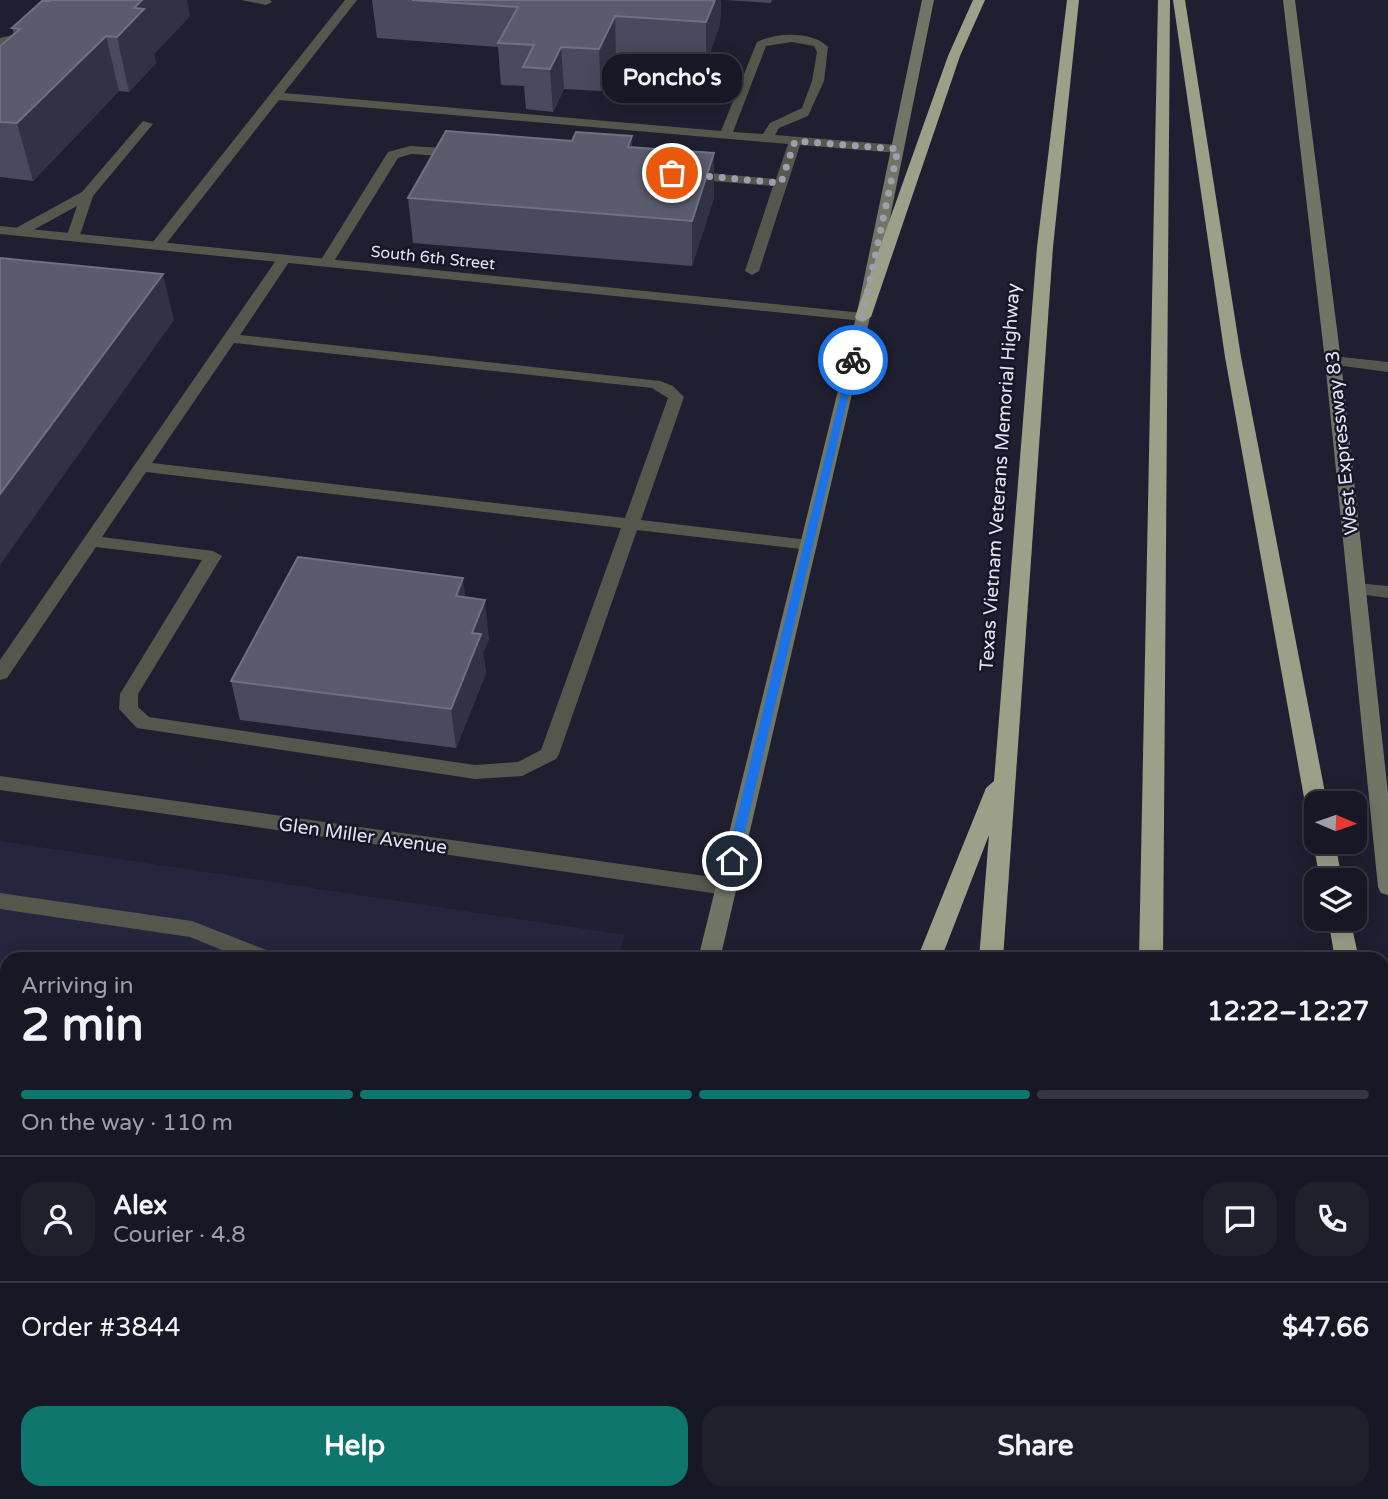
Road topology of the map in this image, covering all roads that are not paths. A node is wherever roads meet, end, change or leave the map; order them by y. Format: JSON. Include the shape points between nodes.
{"nodes":[{"id":1,"x":59,"y":0,"type":"edge"},
{"id":2,"x":247,"y":0,"type":"edge"},
{"id":3,"x":351,"y":0,"type":"edge"},
{"id":4,"x":929,"y":0,"type":"edge"},
{"id":5,"x":979,"y":0,"type":"edge"},
{"id":6,"x":1073,"y":0,"type":"edge"},
{"id":7,"x":1164,"y":0,"type":"edge"},
{"id":8,"x":1179,"y":0,"type":"edge"},
{"id":9,"x":1289,"y":0,"type":"edge"},
{"id":10,"x":266,"y":2,"type":"edge"},
{"id":11,"x":0,"y":42,"type":"edge"},
{"id":12,"x":275,"y":96,"type":"junction"},
{"id":13,"x":147,"y":124,"type":"dead end"},
{"id":14,"x":726,"y":135,"type":"junction"},
{"id":15,"x":767,"y":139,"type":"junction"},
{"id":16,"x":795,"y":141,"type":"junction"},
{"id":17,"x":898,"y":149,"type":"junction"},
{"id":18,"x":481,"y":155,"type":"edge"},
{"id":19,"x":672,"y":173,"type":"edge"},
{"id":20,"x":781,"y":183,"type":"junction"},
{"id":21,"x":87,"y":195,"type":"junction"},
{"id":22,"x":0,"y":230,"type":"edge"},
{"id":23,"x":19,"y":232,"type":"junction"},
{"id":24,"x":73,"y":238,"type":"junction"},
{"id":25,"x":157,"y":246,"type":"junction"},
{"id":26,"x":284,"y":259,"type":"junction"},
{"id":27,"x":326,"y":263,"type":"junction"},
{"id":28,"x":752,"y":271,"type":"dead end"},
{"id":29,"x":863,"y":317,"type":"junction"},
{"id":30,"x":230,"y":338,"type":"junction"},
{"id":31,"x":1333,"y":361,"type":"junction"},
{"id":32,"x":1388,"y":367,"type":"edge"},
{"id":33,"x":142,"y":467,"type":"junction"},
{"id":34,"x":631,"y":524,"type":"junction"},
{"id":35,"x":91,"y":541,"type":"junction"},
{"id":36,"x":809,"y":545,"type":"junction"},
{"id":37,"x":1357,"y":589,"type":"junction"},
{"id":38,"x":1388,"y":592,"type":"edge"},
{"id":39,"x":0,"y":674,"type":"edge"},
{"id":40,"x":1006,"y":766,"type":"junction"},
{"id":41,"x":0,"y":783,"type":"edge"},
{"id":42,"x":1314,"y":791,"type":"edge"},
{"id":43,"x":726,"y":887,"type":"junction"},
{"id":44,"x":1388,"y":887,"type":"edge"},
{"id":45,"x":0,"y":901,"type":"edge"},
{"id":46,"x":1341,"y":931,"type":"edge"},
{"id":47,"x":248,"y":952,"type":"edge"},
{"id":48,"x":711,"y":952,"type":"edge"},
{"id":49,"x":932,"y":952,"type":"edge"},
{"id":50,"x":992,"y":952,"type":"edge"},
{"id":51,"x":1152,"y":952,"type":"edge"},
{"id":52,"x":1346,"y":952,"type":"edge"}],
"edges":[{"from":1,"to":11,"type":"street","via":[[21,42]]},
{"from":2,"to":10,"type":"street"},
{"from":3,"to":12,"type":"street"},
{"from":4,"to":17,"type":"main road"},
{"from":5,"to":29,"type":"highway","via":[[954,56]]},
{"from":6,"to":40,"type":"highway","name":"Texas Vietnam Veterans Memorial Highway","via":[[1045,247]]},
{"from":7,"to":51,"type":"highway"},
{"from":8,"to":42,"type":"highway","via":[[1233,357]]},
{"from":9,"to":31,"type":"main road","name":"West Expressway 83"},
{"from":12,"to":14,"type":"street"},
{"from":12,"to":25,"type":"street"},
{"from":13,"to":21,"type":"street"},
{"from":14,"to":15,"type":"street"},
{"from":14,"to":15,"type":"street","via":[[761,44],[777,38],[815,41],[824,56],[808,108],[774,126]]},
{"from":15,"to":16,"type":"street"},
{"from":16,"to":17,"type":"street"},
{"from":16,"to":20,"type":"street"},
{"from":17,"to":29,"type":"main road"},
{"from":18,"to":27,"type":"street","via":[[410,149],[393,155]]},
{"from":19,"to":20,"type":"street"},
{"from":20,"to":28,"type":"street"},
{"from":21,"to":23,"type":"street"},
{"from":21,"to":24,"type":"street"},
{"from":22,"to":23,"type":"street","name":"South 6th Street"},
{"from":23,"to":24,"type":"street","name":"South 6th Street"},
{"from":24,"to":25,"type":"street","name":"South 6th Street"},
{"from":25,"to":26,"type":"street","name":"South 6th Street"},
{"from":26,"to":27,"type":"street","name":"South 6th Street"},
{"from":26,"to":30,"type":"street"},
{"from":27,"to":29,"type":"street","name":"South 6th Street"},
{"from":29,"to":36,"type":"main road"},
{"from":30,"to":33,"type":"street"},
{"from":30,"to":34,"type":"street","via":[[667,389],[676,397]]},
{"from":31,"to":32,"type":"street"},
{"from":31,"to":37,"type":"main road","name":"West Expressway 83"},
{"from":33,"to":34,"type":"lane"},
{"from":33,"to":35,"type":"street"},
{"from":34,"to":35,"type":"street","via":[[549,754],[522,769],[474,772],[144,723],[128,709],[129,694],[213,556]]},
{"from":34,"to":36,"type":"street"},
{"from":35,"to":39,"type":"street"},
{"from":36,"to":43,"type":"main road"},
{"from":37,"to":38,"type":"street"},
{"from":37,"to":44,"type":"main road","name":"West Expressway 83"},
{"from":40,"to":49,"type":"highway"},
{"from":40,"to":50,"type":"highway","name":"Texas Vietnam Veterans Memorial Highway"},
{"from":41,"to":43,"type":"street","name":"Glen Miller Avenue"},
{"from":43,"to":48,"type":"main road"},
{"from":45,"to":47,"type":"street","via":[[191,929]]},
{"from":46,"to":52,"type":"highway"}]}
